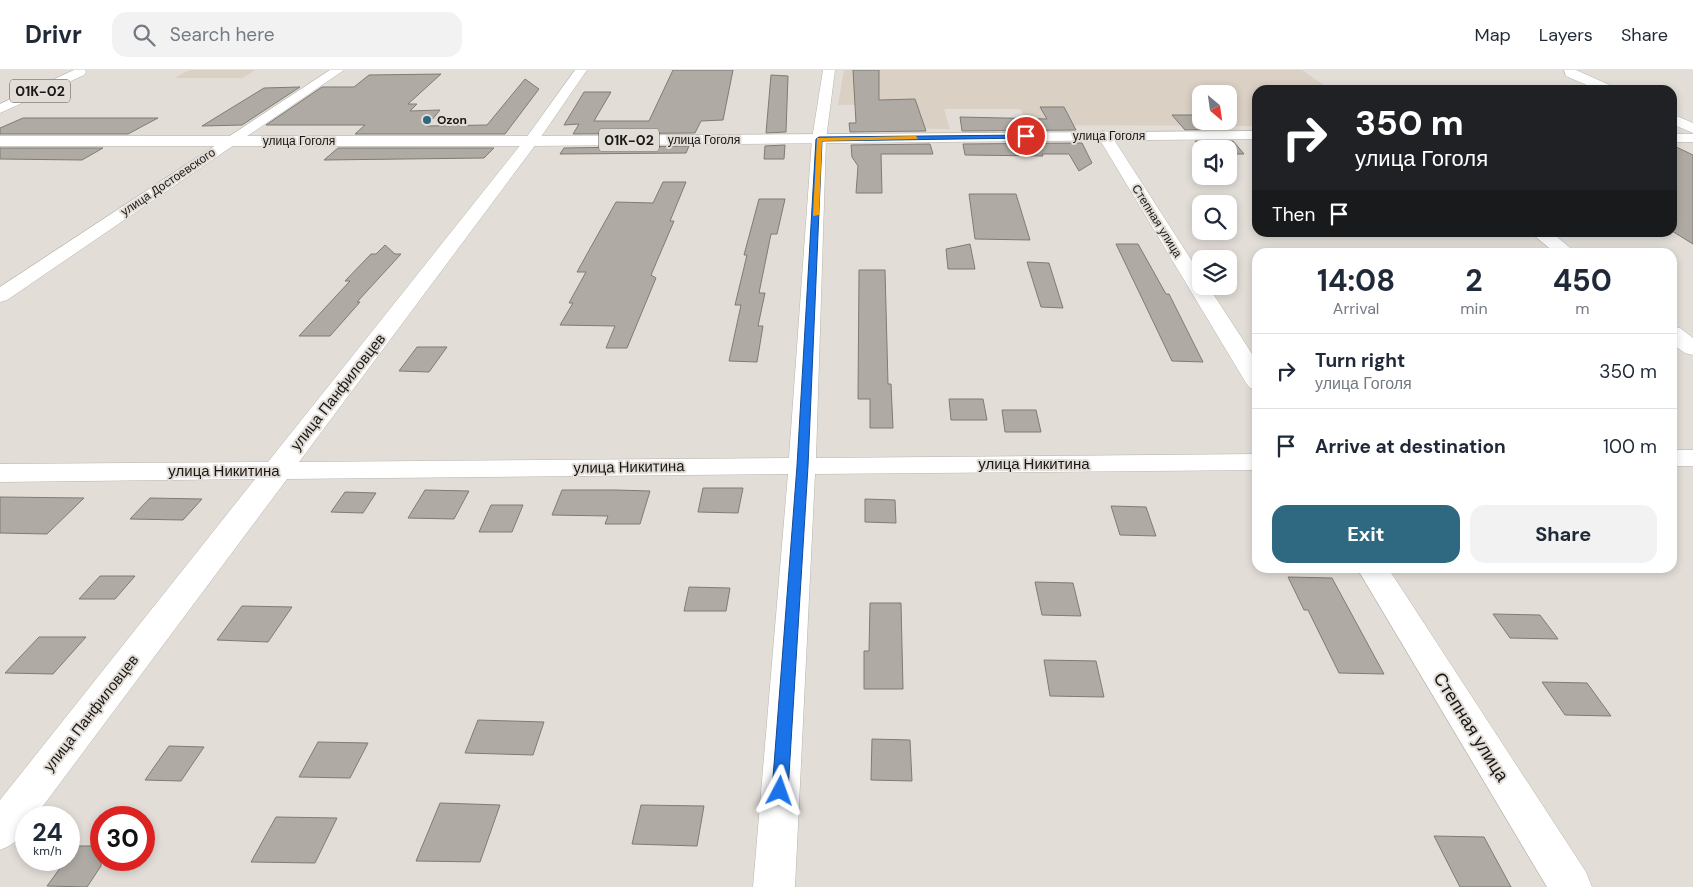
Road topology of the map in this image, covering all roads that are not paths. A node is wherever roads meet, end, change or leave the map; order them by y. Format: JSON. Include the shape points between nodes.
{"nodes":[{"id":1,"x":338,"y":70,"type":"edge"},
{"id":2,"x":581,"y":70,"type":"edge"},
{"id":3,"x":828,"y":70,"type":"edge"},
{"id":4,"x":1593,"y":70,"type":"edge"},
{"id":5,"x":80,"y":71,"type":"edge"},
{"id":6,"x":1568,"y":71,"type":"edge"},
{"id":7,"x":1598,"y":85,"type":"edge"},
{"id":8,"x":0,"y":109,"type":"edge"},
{"id":9,"x":1677,"y":121,"type":"edge"},
{"id":10,"x":1693,"y":129,"type":"edge"},
{"id":11,"x":1252,"y":135,"type":"edge"},
{"id":12,"x":1104,"y":136,"type":"junction"},
{"id":13,"x":1677,"y":138,"type":"edge"},
{"id":14,"x":1693,"y":138,"type":"edge"},
{"id":15,"x":819,"y":139,"type":"junction"},
{"id":16,"x":0,"y":141,"type":"edge"},
{"id":17,"x":531,"y":141,"type":"junction"},
{"id":18,"x":230,"y":142,"type":"junction"},
{"id":19,"x":1546,"y":237,"type":"edge"},
{"id":20,"x":1560,"y":248,"type":"edge"},
{"id":21,"x":0,"y":296,"type":"edge"},
{"id":22,"x":1677,"y":337,"type":"edge"},
{"id":23,"x":1693,"y":348,"type":"edge"},
{"id":24,"x":1252,"y":373,"type":"edge"},
{"id":25,"x":1677,"y":458,"type":"edge"},
{"id":26,"x":1693,"y":458,"type":"edge"},
{"id":27,"x":1252,"y":462,"type":"edge"},
{"id":28,"x":802,"y":466,"type":"junction"},
{"id":29,"x":278,"y":470,"type":"junction"},
{"id":30,"x":0,"y":473,"type":"edge"},
{"id":31,"x":1375,"y":573,"type":"edge"},
{"id":32,"x":0,"y":832,"type":"edge"},
{"id":33,"x":774,"y":887,"type":"edge"},
{"id":34,"x":1571,"y":887,"type":"edge"}],
"edges":[{"from":1,"to":18,"type":"street","name":"улица Достоевского"},
{"from":2,"to":17,"type":"street","name":"улица Панфиловцев"},
{"from":3,"to":15,"type":"street"},
{"from":4,"to":6,"type":"street"},
{"from":5,"to":8,"type":"street","number":"01К-02"},
{"from":6,"to":7,"type":"street"},
{"from":9,"to":10,"type":"street"},
{"from":11,"to":12,"type":"street","name":"улица Гоголя","number":"01К-02"},
{"from":12,"to":15,"type":"street","name":"улица Гоголя","number":"01К-02"},
{"from":12,"to":24,"type":"street","name":"Степная улица"},
{"from":13,"to":14,"type":"street"},
{"from":15,"to":17,"type":"street","name":"улица Гоголя","number":"01К-02"},
{"from":15,"to":28,"type":"street"},
{"from":16,"to":18,"type":"street","name":"улица Гоголя","number":"01К-02"},
{"from":17,"to":18,"type":"street","name":"улица Гоголя","number":"01К-02"},
{"from":17,"to":29,"type":"street","name":"улица Панфиловцев"},
{"from":18,"to":21,"type":"street","name":"улица Достоевского"},
{"from":19,"to":20,"type":"street"},
{"from":22,"to":23,"type":"street"},
{"from":25,"to":26,"type":"street"},
{"from":27,"to":28,"type":"street","name":"улица Никитина"},
{"from":28,"to":29,"type":"street","name":"улица Никитина"},
{"from":28,"to":33,"type":"street"},
{"from":29,"to":30,"type":"street","name":"улица Никитина"},
{"from":29,"to":32,"type":"street","name":"улица Панфиловцев"},
{"from":31,"to":34,"type":"street","name":"Степная улица"}]}
